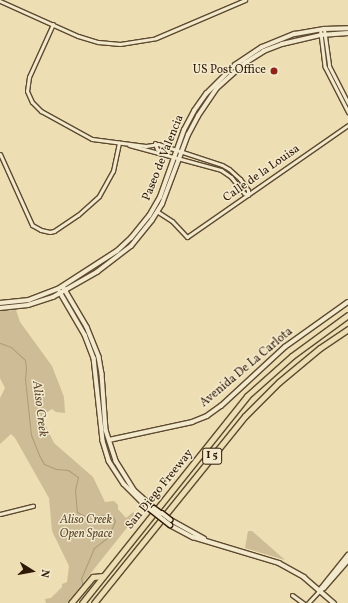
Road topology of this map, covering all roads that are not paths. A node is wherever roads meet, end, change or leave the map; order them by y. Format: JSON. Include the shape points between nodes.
{"nodes":[{"id":1,"x":245,"y":0,"type":"edge"},
{"id":2,"x":0,"y":1,"type":"edge"},
{"id":3,"x":53,"y":24,"type":"junction"},
{"id":4,"x":348,"y":28,"type":"edge"},
{"id":5,"x":322,"y":29,"type":"junction"},
{"id":6,"x":348,"y":33,"type":"edge"},
{"id":7,"x":323,"y":34,"type":"junction"},
{"id":8,"x":348,"y":103,"type":"edge"},
{"id":9,"x":348,"y":112,"type":"edge"},
{"id":10,"x":348,"y":125,"type":"edge"},
{"id":11,"x":119,"y":143,"type":"junction"},
{"id":12,"x":127,"y":144,"type":"junction"},
{"id":13,"x":155,"y":144,"type":"junction"},
{"id":14,"x":177,"y":150,"type":"junction"},
{"id":15,"x":182,"y":152,"type":"junction"},
{"id":16,"x":161,"y":153,"type":"junction"},
{"id":17,"x":0,"y":154,"type":"edge"},
{"id":18,"x":174,"y":156,"type":"junction"},
{"id":19,"x":180,"y":158,"type":"junction"},
{"id":20,"x":248,"y":195,"type":"junction"},
{"id":21,"x":158,"y":212,"type":"junction"},
{"id":22,"x":62,"y":286,"type":"junction"},
{"id":23,"x":65,"y":290,"type":"junction"},
{"id":24,"x":59,"y":291,"type":"junction"},
{"id":25,"x":348,"y":302,"type":"edge"},
{"id":26,"x":0,"y":303,"type":"edge"},
{"id":27,"x":0,"y":308,"type":"edge"},
{"id":28,"x":348,"y":315,"type":"edge"},
{"id":29,"x":348,"y":329,"type":"edge"},
{"id":30,"x":348,"y":333,"type":"edge"},
{"id":31,"x":339,"y":335,"type":"junction"},
{"id":32,"x":109,"y":440,"type":"junction"},
{"id":33,"x":103,"y":441,"type":"junction"},
{"id":34,"x":147,"y":505,"type":"junction"},
{"id":35,"x":33,"y":506,"type":"dead end"},
{"id":36,"x":0,"y":514,"type":"edge"},
{"id":37,"x":348,"y":555,"type":"edge"},
{"id":38,"x":348,"y":560,"type":"edge"},
{"id":39,"x":103,"y":576,"type":"junction"},
{"id":40,"x":320,"y":590,"type":"junction"},
{"id":41,"x":292,"y":595,"type":"dead end"},
{"id":42,"x":71,"y":603,"type":"edge"},
{"id":43,"x":82,"y":603,"type":"edge"},
{"id":44,"x":94,"y":603,"type":"edge"},
{"id":45,"x":303,"y":603,"type":"edge"},
{"id":46,"x":308,"y":603,"type":"edge"},
{"id":47,"x":334,"y":603,"type":"edge"}],
"edges":[{"from":1,"to":3,"type":"street","via":[[156,38],[130,44],[109,44],[88,39]]},
{"from":2,"to":3,"type":"street"},
{"from":3,"to":11,"type":"street","via":[[29,77],[27,91],[32,102],[41,111],[86,136]]},
{"from":4,"to":5,"type":"main road","name":"Paseo de Valencia"},
{"from":5,"to":7,"type":"street"},
{"from":5,"to":14,"type":"main road","name":"Paseo de Valencia","via":[[295,34],[262,47],[235,65],[199,103]]},
{"from":6,"to":7,"type":"main road","name":"Paseo de Valencia"},
{"from":7,"to":8,"type":"street","via":[[329,66]]},
{"from":7,"to":9,"type":"street","via":[[325,67]]},
{"from":7,"to":15,"type":"main road","name":"Paseo de Valencia","via":[[282,44],[245,63],[217,88],[198,116]]},
{"from":10,"to":20,"type":"street","name":"Calle de la Louisa"},
{"from":11,"to":12,"type":"street"},
{"from":11,"to":17,"type":"street","via":[[112,174],[99,196],[78,215],[50,232],[32,225]]},
{"from":12,"to":13,"type":"street"},
{"from":12,"to":16,"type":"street"},
{"from":13,"to":14,"type":"street"},
{"from":13,"to":16,"type":"street"},
{"from":14,"to":15,"type":"street"},
{"from":14,"to":18,"type":"main road","name":"Paseo de Valencia"},
{"from":15,"to":19,"type":"main road","name":"Paseo de Valencia"},
{"from":15,"to":20,"type":"street","via":[[229,169],[240,179],[248,190]]},
{"from":16,"to":18,"type":"street"},
{"from":18,"to":19,"type":"street"},
{"from":18,"to":22,"type":"main road","name":"Paseo de Valencia","via":[[160,197],[139,228],[117,252]]},
{"from":19,"to":20,"type":"street","via":[[226,172]]},
{"from":19,"to":21,"type":"main road","name":"Paseo de Valencia"},
{"from":20,"to":21,"type":"street","name":"Calle de la Louisa","via":[[187,237],[172,221]]},
{"from":21,"to":23,"type":"main road","name":"Paseo de Valencia","via":[[128,248],[97,272]]},
{"from":22,"to":23,"type":"main road"},
{"from":22,"to":24,"type":"main road","name":"Paseo de Valencia"},
{"from":23,"to":24,"type":"main road","name":"Paseo de Valencia"},
{"from":23,"to":32,"type":"main road","via":[[87,327],[99,357]]},
{"from":24,"to":26,"type":"main road","name":"Paseo de Valencia","via":[[29,300]]},
{"from":24,"to":27,"type":"main road","name":"Paseo de Valencia","via":[[28,305]]},
{"from":24,"to":33,"type":"main road","via":[[85,335],[94,358]]},
{"from":25,"to":32,"type":"main road","name":"Avenida De La Carlota","via":[[285,347],[207,416],[192,422]]},
{"from":28,"to":39,"type":"highway","name":"San Diego Freeway","number":"I 5","via":[[292,356],[247,396]]},
{"from":29,"to":31,"type":"highway","name":"San Diego Freeway","number":"I 5"},
{"from":30,"to":31,"type":"highway"},
{"from":31,"to":44,"type":"highway","name":"San Diego Freeway","number":"I 5","via":[[279,382],[245,416]]},
{"from":32,"to":33,"type":"street","name":"Avenida De La Carlota"},
{"from":32,"to":34,"type":"main road","via":[[119,468]]},
{"from":33,"to":34,"type":"main road","via":[[109,461],[119,477]]},
{"from":34,"to":40,"type":"main road","bridge":true,"via":[[193,537],[279,562]]},
{"from":35,"to":36,"type":"street"},
{"from":37,"to":40,"type":"main road"},
{"from":38,"to":40,"type":"main road"},
{"from":39,"to":42,"type":"highway","via":[[92,578]]},
{"from":39,"to":43,"type":"highway","name":"San Diego Freeway","number":"I 5"},
{"from":40,"to":46,"type":"street"},
{"from":40,"to":47,"type":"main road"},
{"from":41,"to":45,"type":"street"}]}
